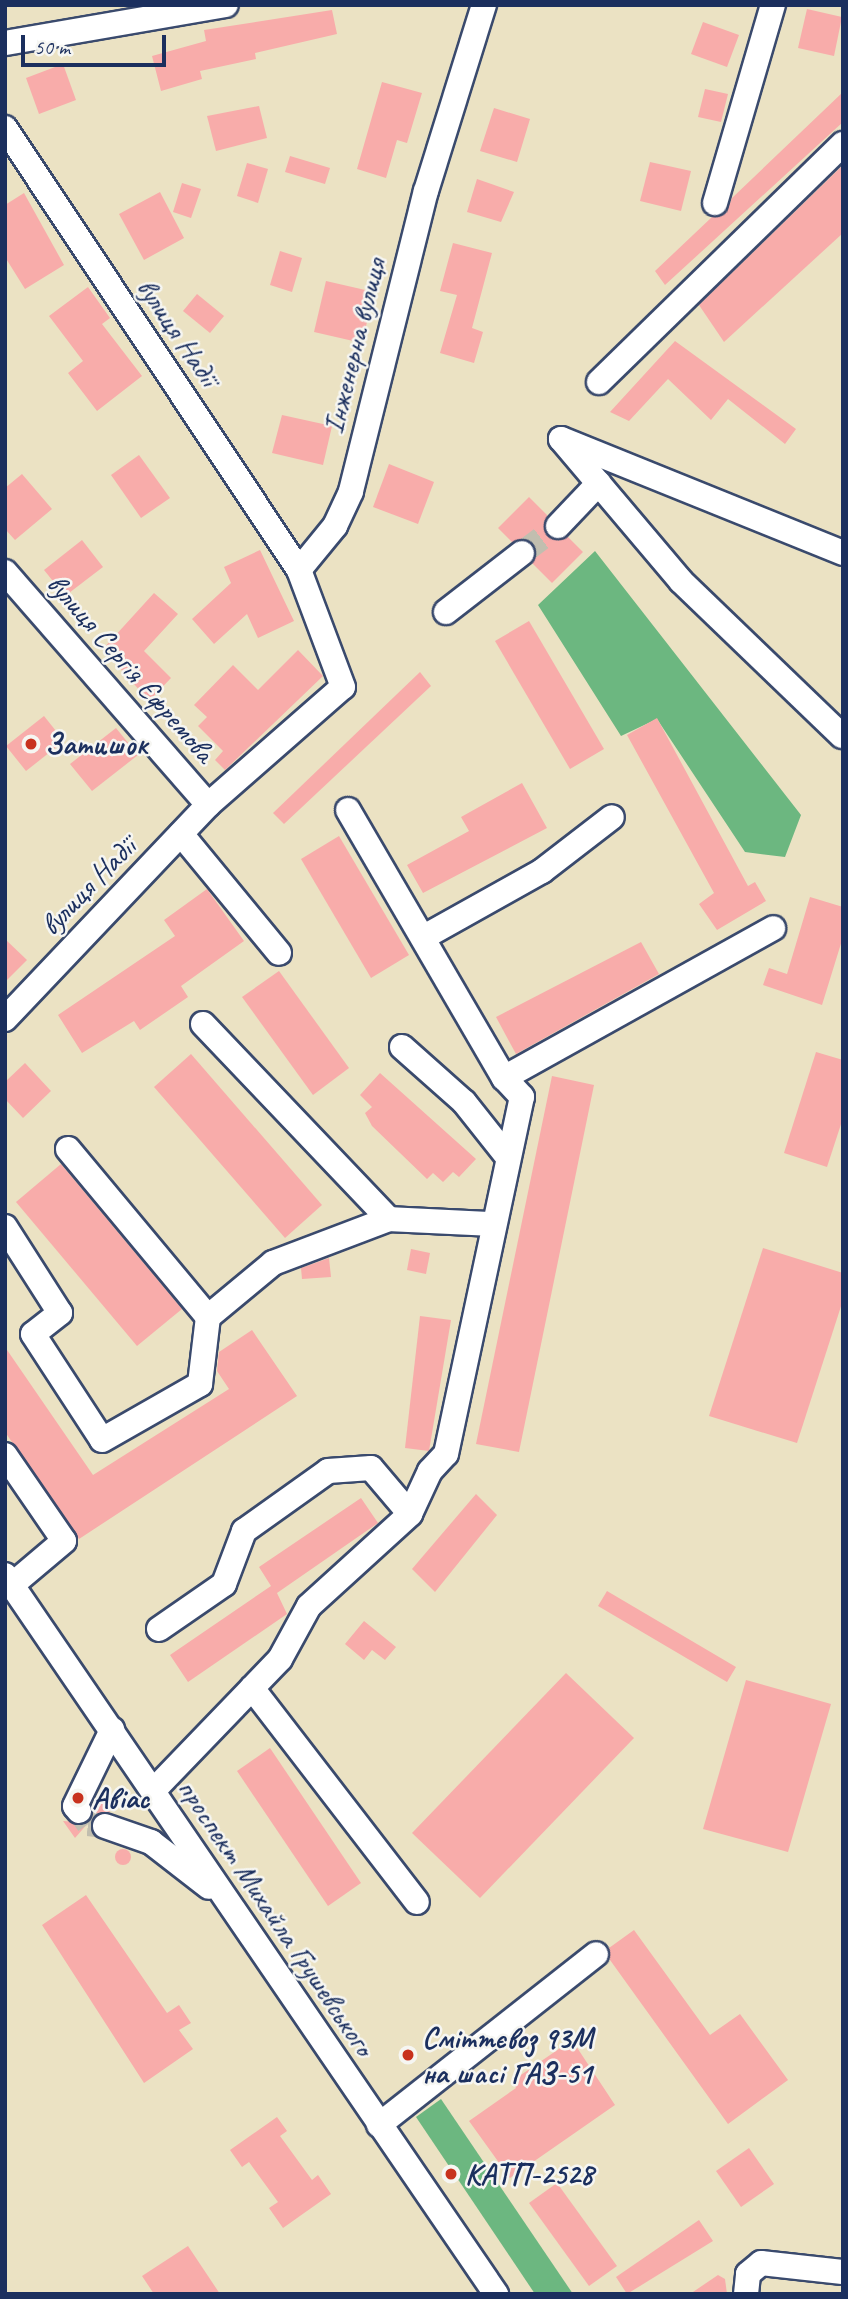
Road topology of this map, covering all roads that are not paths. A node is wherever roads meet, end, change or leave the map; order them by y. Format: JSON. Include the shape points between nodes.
{"nodes":[{"id":1,"x":226,"y":5,"type":"edge"},
{"id":2,"x":484,"y":5,"type":"edge"},
{"id":3,"x":773,"y":5,"type":"edge"},
{"id":4,"x":5,"y":43,"type":"edge"},
{"id":5,"x":5,"y":128,"type":"edge"},
{"id":6,"x":843,"y":144,"type":"edge"},
{"id":7,"x":715,"y":203,"type":"dead end"},
{"id":8,"x":599,"y":382,"type":"dead end"},
{"id":9,"x":599,"y":483,"type":"junction"},
{"id":10,"x":558,"y":526,"type":"tunnel mouth"},
{"id":11,"x":522,"y":552,"type":"tunnel mouth"},
{"id":12,"x":843,"y":553,"type":"edge"},
{"id":13,"x":299,"y":570,"type":"junction"},
{"id":14,"x":5,"y":572,"type":"edge"},
{"id":15,"x":446,"y":612,"type":"dead end"},
{"id":16,"x":843,"y":736,"type":"edge"},
{"id":17,"x":208,"y":805,"type":"junction"},
{"id":18,"x":348,"y":810,"type":"dead end"},
{"id":19,"x":612,"y":817,"type":"dead end"},
{"id":20,"x":181,"y":834,"type":"junction"},
{"id":21,"x":774,"y":928,"type":"dead end"},
{"id":22,"x":424,"y":937,"type":"junction"},
{"id":23,"x":279,"y":953,"type":"dead end"},
{"id":24,"x":6,"y":1015,"type":"edge"},
{"id":25,"x":203,"y":1024,"type":"dead end"},
{"id":26,"x":402,"y":1047,"type":"dead end"},
{"id":27,"x":505,"y":1078,"type":"junction"},
{"id":28,"x":68,"y":1149,"type":"dead end"},
{"id":29,"x":506,"y":1155,"type":"junction"},
{"id":30,"x":389,"y":1219,"type":"junction"},
{"id":31,"x":492,"y":1224,"type":"junction"},
{"id":32,"x":5,"y":1227,"type":"edge"},
{"id":33,"x":208,"y":1317,"type":"junction"},
{"id":34,"x":5,"y":1455,"type":"edge"},
{"id":35,"x":411,"y":1514,"type":"junction"},
{"id":36,"x":8,"y":1580,"type":"edge"},
{"id":37,"x":159,"y":1629,"type":"dead end"},
{"id":38,"x":252,"y":1688,"type":"junction"},
{"id":39,"x":112,"y":1730,"type":"junction"},
{"id":40,"x":153,"y":1791,"type":"junction"},
{"id":41,"x":79,"y":1811,"type":"dead end"},
{"id":42,"x":105,"y":1826,"type":"tunnel mouth"},
{"id":43,"x":222,"y":1897,"type":"junction"},
{"id":44,"x":417,"y":1902,"type":"dead end"},
{"id":45,"x":596,"y":1954,"type":"dead end"},
{"id":46,"x":379,"y":2125,"type":"junction"},
{"id":47,"x":843,"y":2272,"type":"edge"},
{"id":48,"x":496,"y":2294,"type":"edge"},
{"id":49,"x":746,"y":2294,"type":"edge"}],
"edges":[{"from":1,"to":4,"type":"street"},
{"from":2,"to":13,"type":"street","name":"Інженерна вулиця","via":[[426,191],[351,492],[335,526]]},
{"from":3,"to":7,"type":"street"},
{"from":5,"to":13,"type":"street","name":"вулиця Надії"},
{"from":6,"to":8,"type":"street"},
{"from":9,"to":10,"type":"street"},
{"from":9,"to":12,"type":"street","via":[[561,439]]},
{"from":9,"to":16,"type":"street","via":[[681,581]]},
{"from":11,"to":15,"type":"street"},
{"from":13,"to":17,"type":"street","name":"вулиця Надії","via":[[343,687]]},
{"from":14,"to":17,"type":"street","name":"вулиця Сергія Єфремова"},
{"from":17,"to":20,"type":"street","name":"вулиця Надії"},
{"from":18,"to":22,"type":"street"},
{"from":19,"to":22,"type":"street","via":[[542,871]]},
{"from":20,"to":23,"type":"street"},
{"from":20,"to":24,"type":"street","name":"вулиця Надії"},
{"from":21,"to":27,"type":"street"},
{"from":22,"to":27,"type":"street"},
{"from":25,"to":30,"type":"street"},
{"from":26,"to":29,"type":"street","via":[[464,1101]]},
{"from":27,"to":29,"type":"street","via":[[522,1097]]},
{"from":28,"to":33,"type":"street"},
{"from":29,"to":31,"type":"street"},
{"from":30,"to":31,"type":"street"},
{"from":30,"to":33,"type":"street","via":[[273,1264]]},
{"from":31,"to":35,"type":"street","via":[[446,1454],[430,1471]]},
{"from":32,"to":33,"type":"street","via":[[60,1313],[33,1334],[102,1440],[200,1384]]},
{"from":34,"to":36,"type":"street","via":[[64,1541]]},
{"from":35,"to":37,"type":"street","via":[[372,1468],[328,1471],[244,1531],[224,1584]]},
{"from":35,"to":38,"type":"street","via":[[309,1606],[280,1659]]},
{"from":36,"to":39,"type":"street","name":"проспект Михайла Грушевського"},
{"from":38,"to":40,"type":"street"},
{"from":38,"to":44,"type":"street"},
{"from":39,"to":40,"type":"street","name":"проспект Михайла Грушевського"},
{"from":39,"to":41,"type":"street","via":[[75,1806]]},
{"from":40,"to":43,"type":"street","name":"проспект Михайла Грушевського"},
{"from":42,"to":43,"type":"street","via":[[151,1842]]},
{"from":43,"to":46,"type":"street","name":"проспект Михайла Грушевського"},
{"from":45,"to":46,"type":"street"},
{"from":46,"to":48,"type":"street","name":"проспект Михайла Грушевського"},
{"from":47,"to":49,"type":"street","via":[[761,2263],[748,2274]]}]}
